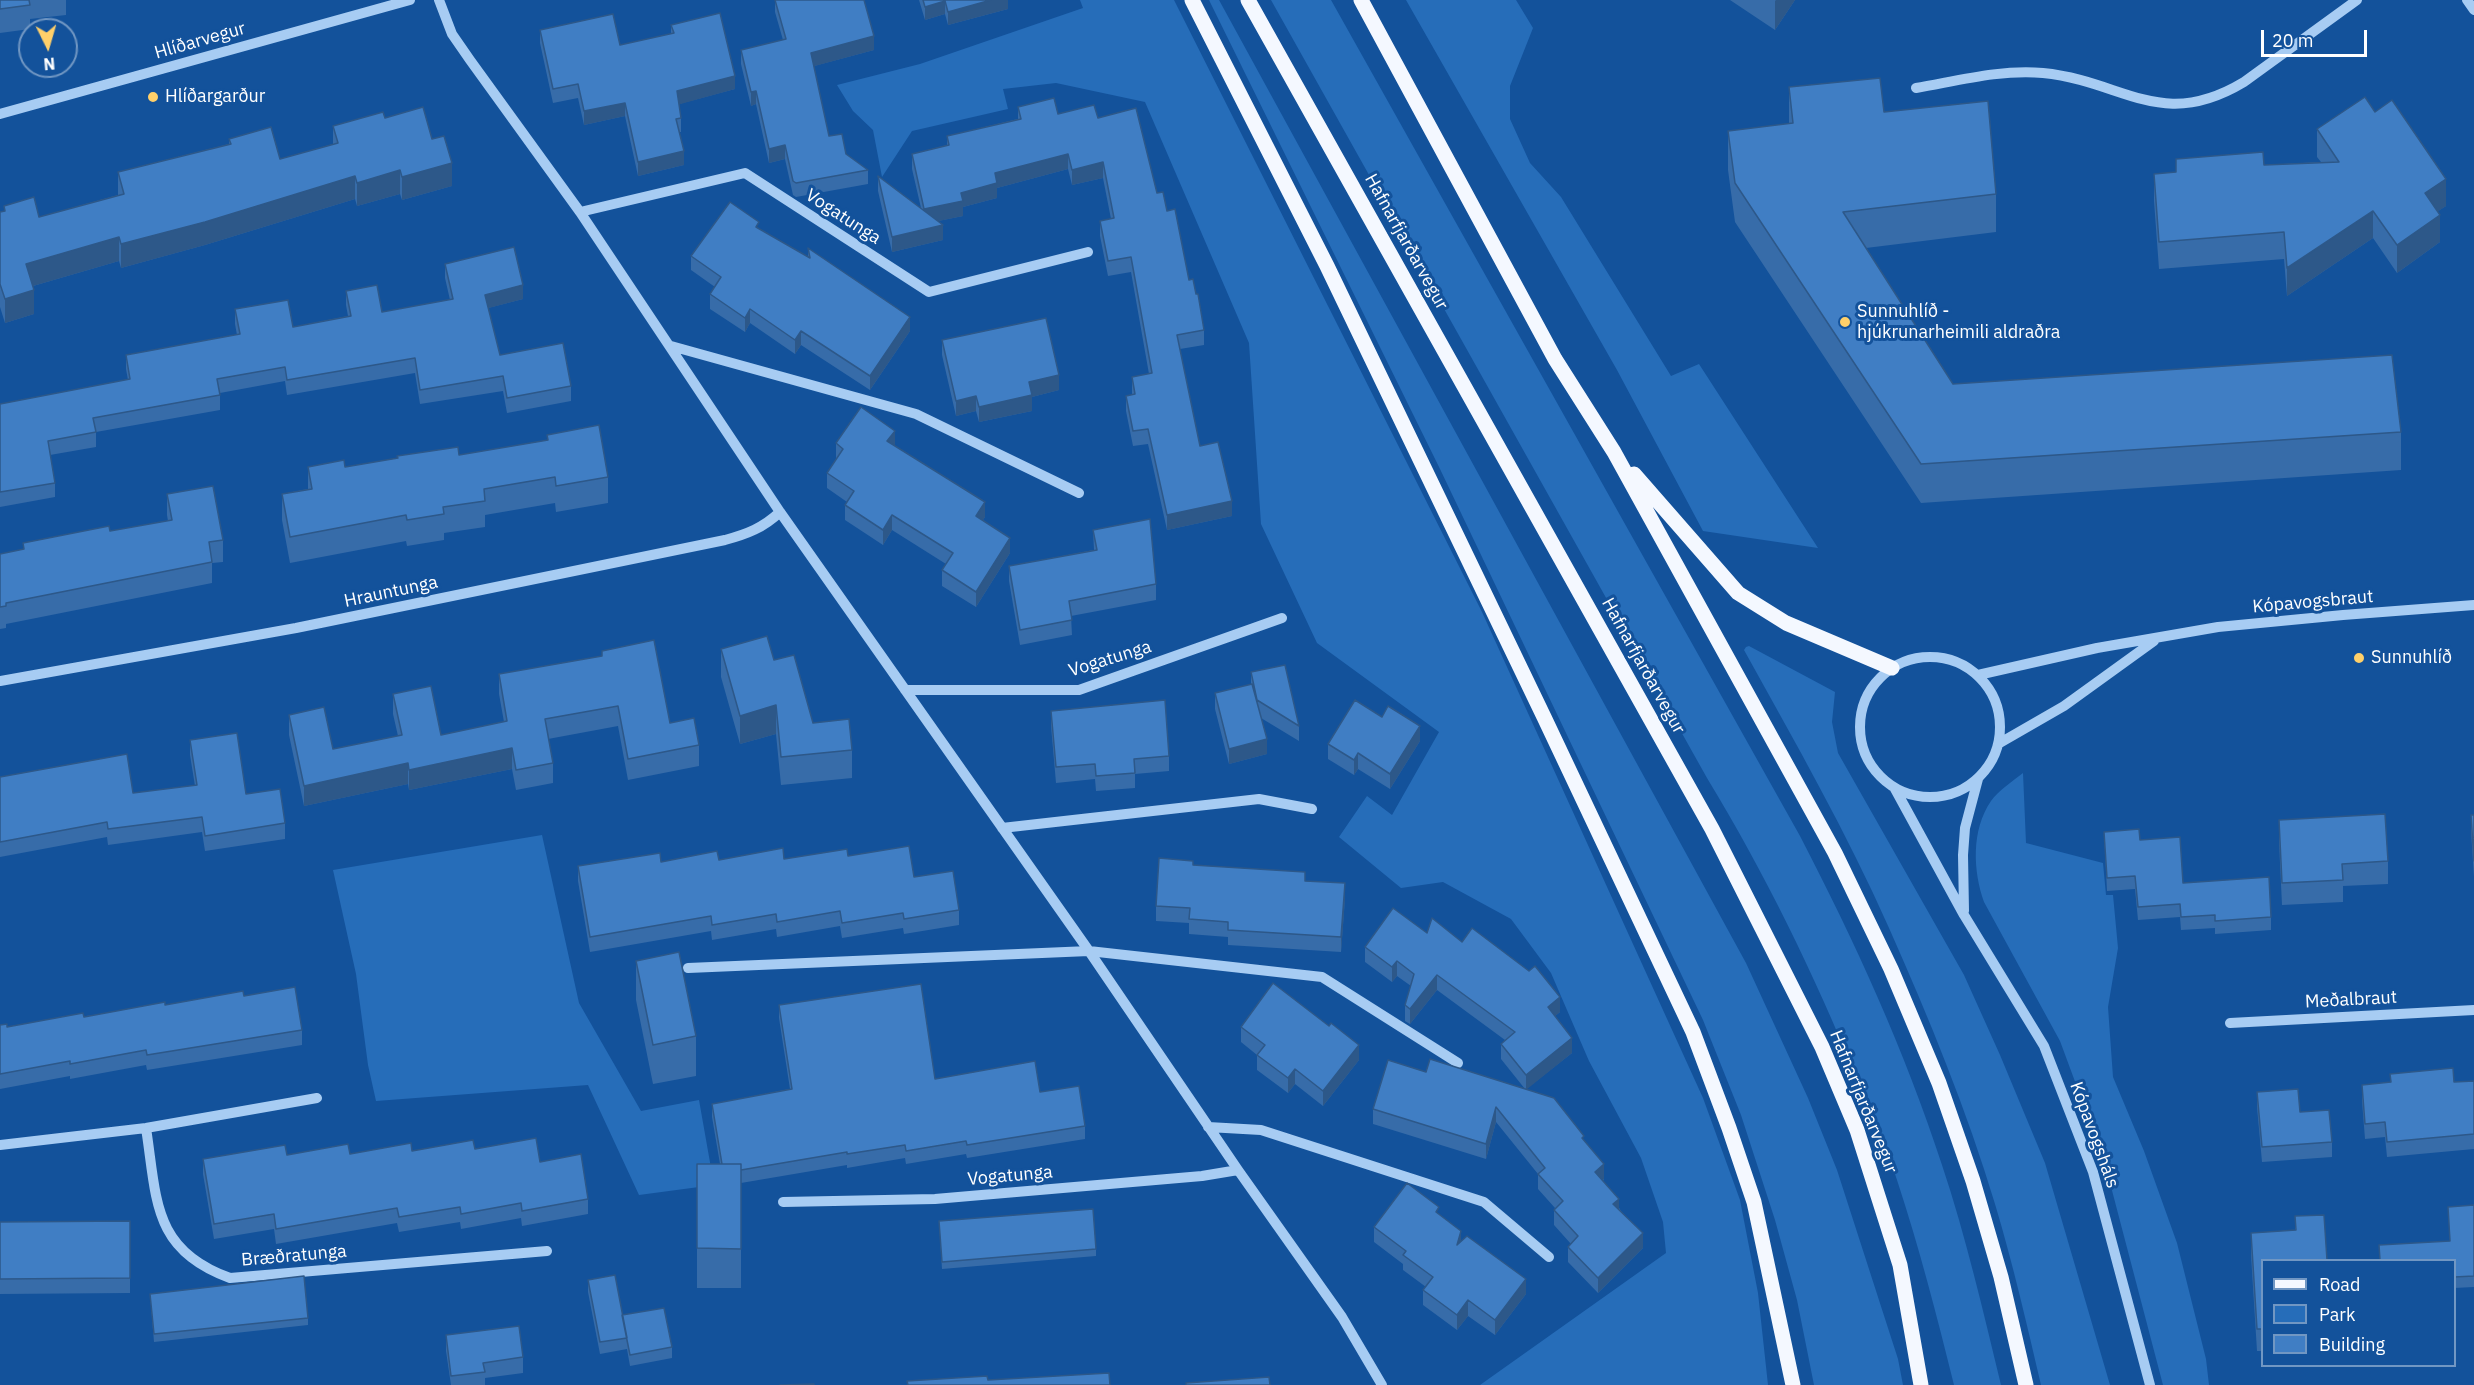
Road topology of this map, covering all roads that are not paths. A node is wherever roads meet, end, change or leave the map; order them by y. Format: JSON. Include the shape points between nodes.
{"nodes":[{"id":1,"x":410,"y":0,"type":"edge"},
{"id":2,"x":439,"y":0,"type":"edge"},
{"id":3,"x":1192,"y":0,"type":"edge"},
{"id":4,"x":1248,"y":0,"type":"edge"},
{"id":5,"x":1361,"y":0,"type":"edge"},
{"id":6,"x":2357,"y":0,"type":"edge"},
{"id":7,"x":2467,"y":0,"type":"edge"},
{"id":8,"x":2474,"y":10,"type":"edge"},
{"id":9,"x":1916,"y":88,"type":"dead end"},
{"id":10,"x":0,"y":114,"type":"edge"},
{"id":11,"x":580,"y":212,"type":"junction"},
{"id":12,"x":1088,"y":252,"type":"dead end"},
{"id":13,"x":671,"y":346,"type":"junction"},
{"id":14,"x":1614,"y":452,"type":"junction"},
{"id":15,"x":1078,"y":493,"type":"dead end"},
{"id":16,"x":780,"y":512,"type":"junction"},
{"id":17,"x":2474,"y":605,"type":"edge"},
{"id":18,"x":1282,"y":618,"type":"dead end"},
{"id":19,"x":2157,"y":639,"type":"junction"},
{"id":20,"x":1892,"y":668,"type":"junction"},
{"id":21,"x":1978,"y":675,"type":"junction"},
{"id":22,"x":0,"y":681,"type":"edge"},
{"id":23,"x":905,"y":690,"type":"junction"},
{"id":24,"x":1998,"y":744,"type":"junction"},
{"id":25,"x":1978,"y":779,"type":"junction"},
{"id":26,"x":1894,"y":787,"type":"junction"},
{"id":27,"x":1312,"y":809,"type":"dead end"},
{"id":28,"x":1002,"y":828,"type":"junction"},
{"id":29,"x":1964,"y":915,"type":"junction"},
{"id":30,"x":1089,"y":951,"type":"junction"},
{"id":31,"x":688,"y":968,"type":"dead end"},
{"id":32,"x":2474,"y":1010,"type":"edge"},
{"id":33,"x":2230,"y":1023,"type":"dead end"},
{"id":34,"x":1458,"y":1063,"type":"dead end"},
{"id":35,"x":317,"y":1098,"type":"dead end"},
{"id":36,"x":1208,"y":1127,"type":"junction"},
{"id":37,"x":146,"y":1128,"type":"junction"},
{"id":38,"x":0,"y":1145,"type":"edge"},
{"id":39,"x":1238,"y":1170,"type":"junction"},
{"id":40,"x":783,"y":1202,"type":"dead end"},
{"id":41,"x":547,"y":1251,"type":"dead end"},
{"id":42,"x":1549,"y":1257,"type":"dead end"},
{"id":43,"x":1382,"y":1385,"type":"edge"},
{"id":44,"x":1793,"y":1385,"type":"edge"},
{"id":45,"x":1922,"y":1385,"type":"edge"},
{"id":46,"x":2026,"y":1385,"type":"edge"},
{"id":47,"x":2150,"y":1385,"type":"edge"}],
"edges":[{"from":1,"to":10,"type":"street","name":"Hlíðarvegur"},
{"from":2,"to":11,"type":"street","via":[[458,43]]},
{"from":3,"to":44,"type":"main road","via":[[1327,266],[1693,1032],[1754,1202]]},
{"from":4,"to":45,"type":"main road","name":"Hafnarfjarðarvegur","via":[[1712,829],[1822,1047],[1857,1131],[1900,1265]]},
{"from":5,"to":14,"type":"main road","via":[[1555,359]]},
{"from":6,"to":9,"type":"street","via":[[2244,82],[2202,101],[2160,104],[2093,82],[2039,73]]},
{"from":7,"to":8,"type":"street"},
{"from":11,"to":12,"type":"street","name":"Vogatunga","via":[[745,174],[929,292]]},
{"from":11,"to":13,"type":"street"},
{"from":13,"to":15,"type":"street","via":[[916,414]]},
{"from":13,"to":16,"type":"street"},
{"from":14,"to":20,"type":"main road","via":[[1738,593],[1786,623]]},
{"from":14,"to":46,"type":"main road","via":[[1835,853],[1890,969],[1939,1083],[1972,1181],[2001,1277]]},
{"from":16,"to":22,"type":"street","name":"Hrauntunga","via":[[767,525],[725,540],[296,628]]},
{"from":16,"to":23,"type":"street"},
{"from":17,"to":19,"type":"street","name":"Kópavogsbraut","via":[[2218,627]]},
{"from":18,"to":23,"type":"street","name":"Vogatunga","via":[[1079,690]]},
{"from":19,"to":21,"type":"street","name":"Kópavogsbraut","via":[[2097,648]]},
{"from":19,"to":24,"type":"street","name":"Kópavogsbraut","via":[[2064,706]]},
{"from":20,"to":21,"type":"street","via":[[1913,658],[1936,657],[1959,663]]},
{"from":20,"to":26,"type":"street","via":[[1874,684],[1863,704],[1860,728],[1864,751],[1876,771]]},
{"from":21,"to":24,"type":"street","via":[[1998,707]]},
{"from":23,"to":28,"type":"street"},
{"from":24,"to":25,"type":"street"},
{"from":25,"to":26,"type":"street","via":[[1959,791],[1937,796],[1915,795]]},
{"from":25,"to":29,"type":"street","via":[[1965,828]]},
{"from":26,"to":29,"type":"street","name":"Kópavogsháls"},
{"from":27,"to":28,"type":"street","via":[[1259,799]]},
{"from":28,"to":30,"type":"street"},
{"from":29,"to":47,"type":"street","name":"Kópavogsháls","via":[[2044,1046],[2093,1172]]},
{"from":30,"to":31,"type":"street"},
{"from":30,"to":34,"type":"street","via":[[1322,977]]},
{"from":30,"to":36,"type":"street"},
{"from":32,"to":33,"type":"street","name":"Meðalbraut"},
{"from":35,"to":37,"type":"street"},
{"from":36,"to":39,"type":"street"},
{"from":36,"to":42,"type":"street","via":[[1261,1130],[1484,1202]]},
{"from":37,"to":38,"type":"street"},
{"from":37,"to":41,"type":"street","name":"Bræðratunga","via":[[160,1218],[168,1234],[192,1260],[230,1278]]},
{"from":39,"to":40,"type":"street","name":"Vogatunga","via":[[935,1199]]},
{"from":39,"to":43,"type":"street","via":[[1342,1317]]}]}
